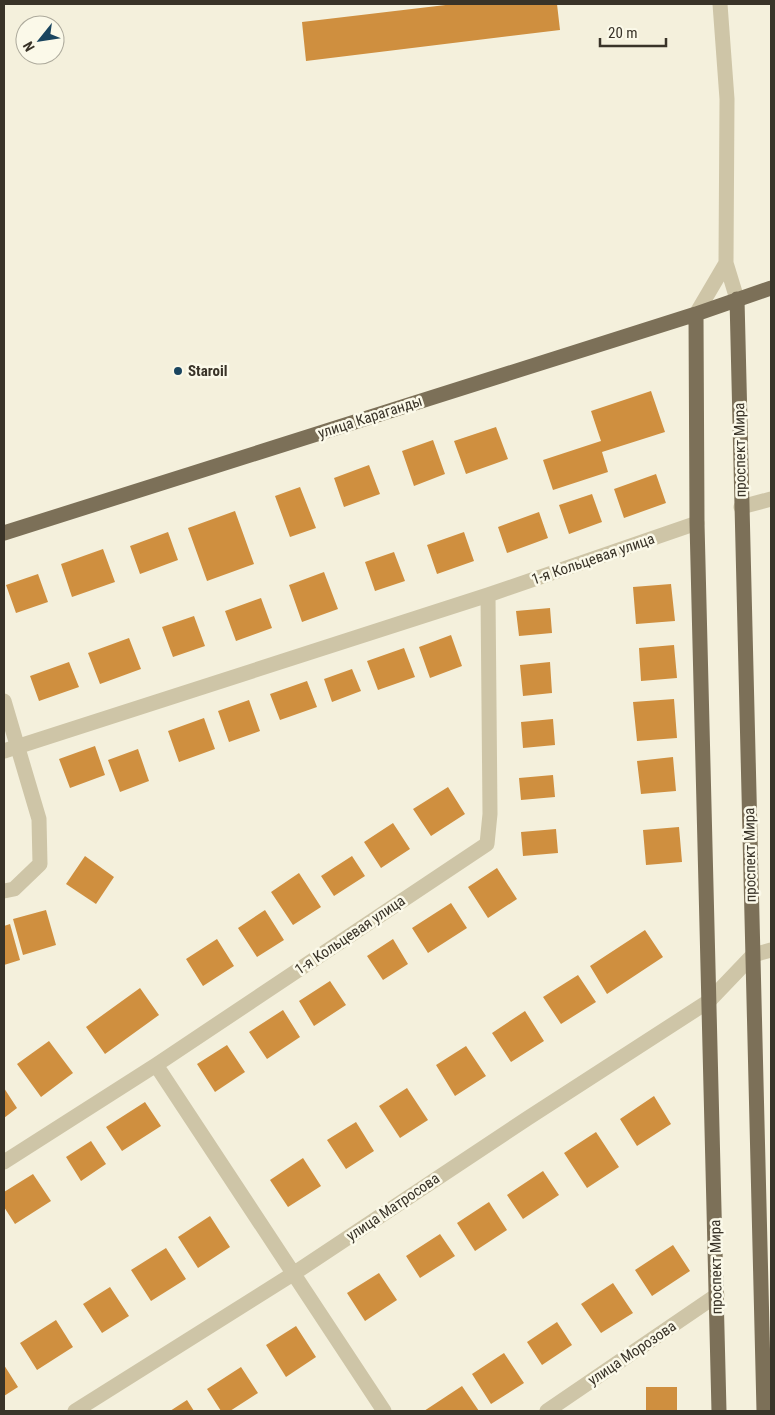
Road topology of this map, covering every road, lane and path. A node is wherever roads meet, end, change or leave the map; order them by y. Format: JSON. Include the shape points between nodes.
{"nodes":[{"id":1,"x":720,"y":4,"type":"edge"},
{"id":2,"x":726,"y":263,"type":"junction"},
{"id":3,"x":771,"y":288,"type":"edge"},
{"id":4,"x":737,"y":299,"type":"junction"},
{"id":5,"x":696,"y":314,"type":"junction"},
{"id":6,"x":771,"y":499,"type":"edge"},
{"id":7,"x":741,"y":507,"type":"junction"},
{"id":8,"x":697,"y":524,"type":"junction"},
{"id":9,"x":4,"y":533,"type":"edge"},
{"id":10,"x":488,"y":594,"type":"junction"},
{"id":11,"x":4,"y":701,"type":"edge"},
{"id":12,"x":10,"y":749,"type":"edge"},
{"id":13,"x":4,"y":891,"type":"edge"},
{"id":14,"x":771,"y":950,"type":"edge"},
{"id":15,"x":753,"y":955,"type":"junction"},
{"id":16,"x":709,"y":1001,"type":"junction"},
{"id":17,"x":156,"y":1065,"type":"junction"},
{"id":18,"x":4,"y":1162,"type":"edge"},
{"id":19,"x":293,"y":1274,"type":"junction"},
{"id":20,"x":717,"y":1296,"type":"junction"},
{"id":21,"x":75,"y":1411,"type":"edge"},
{"id":22,"x":384,"y":1411,"type":"edge"},
{"id":23,"x":547,"y":1411,"type":"edge"},
{"id":24,"x":720,"y":1411,"type":"edge"},
{"id":25,"x":764,"y":1411,"type":"edge"}],
"edges":[{"from":1,"to":2,"type":"street","via":[[727,99]]},
{"from":2,"to":4,"type":"street"},
{"from":2,"to":5,"type":"street"},
{"from":3,"to":4,"type":"main road","name":"улица Караганды"},
{"from":4,"to":5,"type":"main road","name":"улица Караганды"},
{"from":4,"to":7,"type":"main road","name":"проспект Мира"},
{"from":5,"to":8,"type":"main road","name":"проспект Мира"},
{"from":5,"to":9,"type":"main road","name":"улица Караганды"},
{"from":6,"to":7,"type":"street"},
{"from":7,"to":15,"type":"main road","name":"проспект Мира"},
{"from":8,"to":10,"type":"street","name":"1-я Кольцевая улица"},
{"from":8,"to":16,"type":"main road","name":"проспект Мира"},
{"from":10,"to":12,"type":"street","name":"1-я Кольцевая улица"},
{"from":10,"to":17,"type":"street","name":"1-я Кольцевая улица","via":[[490,814],[487,844]]},
{"from":11,"to":12,"type":"street"},
{"from":12,"to":13,"type":"street","via":[[39,819],[40,864],[14,888]]},
{"from":14,"to":15,"type":"street"},
{"from":15,"to":16,"type":"street","name":"улица Матросова"},
{"from":15,"to":25,"type":"main road","name":"проспект Мира"},
{"from":16,"to":19,"type":"street","name":"улица Матросова"},
{"from":16,"to":20,"type":"main road","name":"проспект Мира"},
{"from":17,"to":18,"type":"street","name":"1-я Кольцевая улица"},
{"from":17,"to":19,"type":"street"},
{"from":19,"to":21,"type":"street","name":"улица Матросова"},
{"from":19,"to":22,"type":"street"},
{"from":20,"to":23,"type":"street","name":"улица Морозова"},
{"from":20,"to":24,"type":"main road","name":"проспект Мира"}]}
